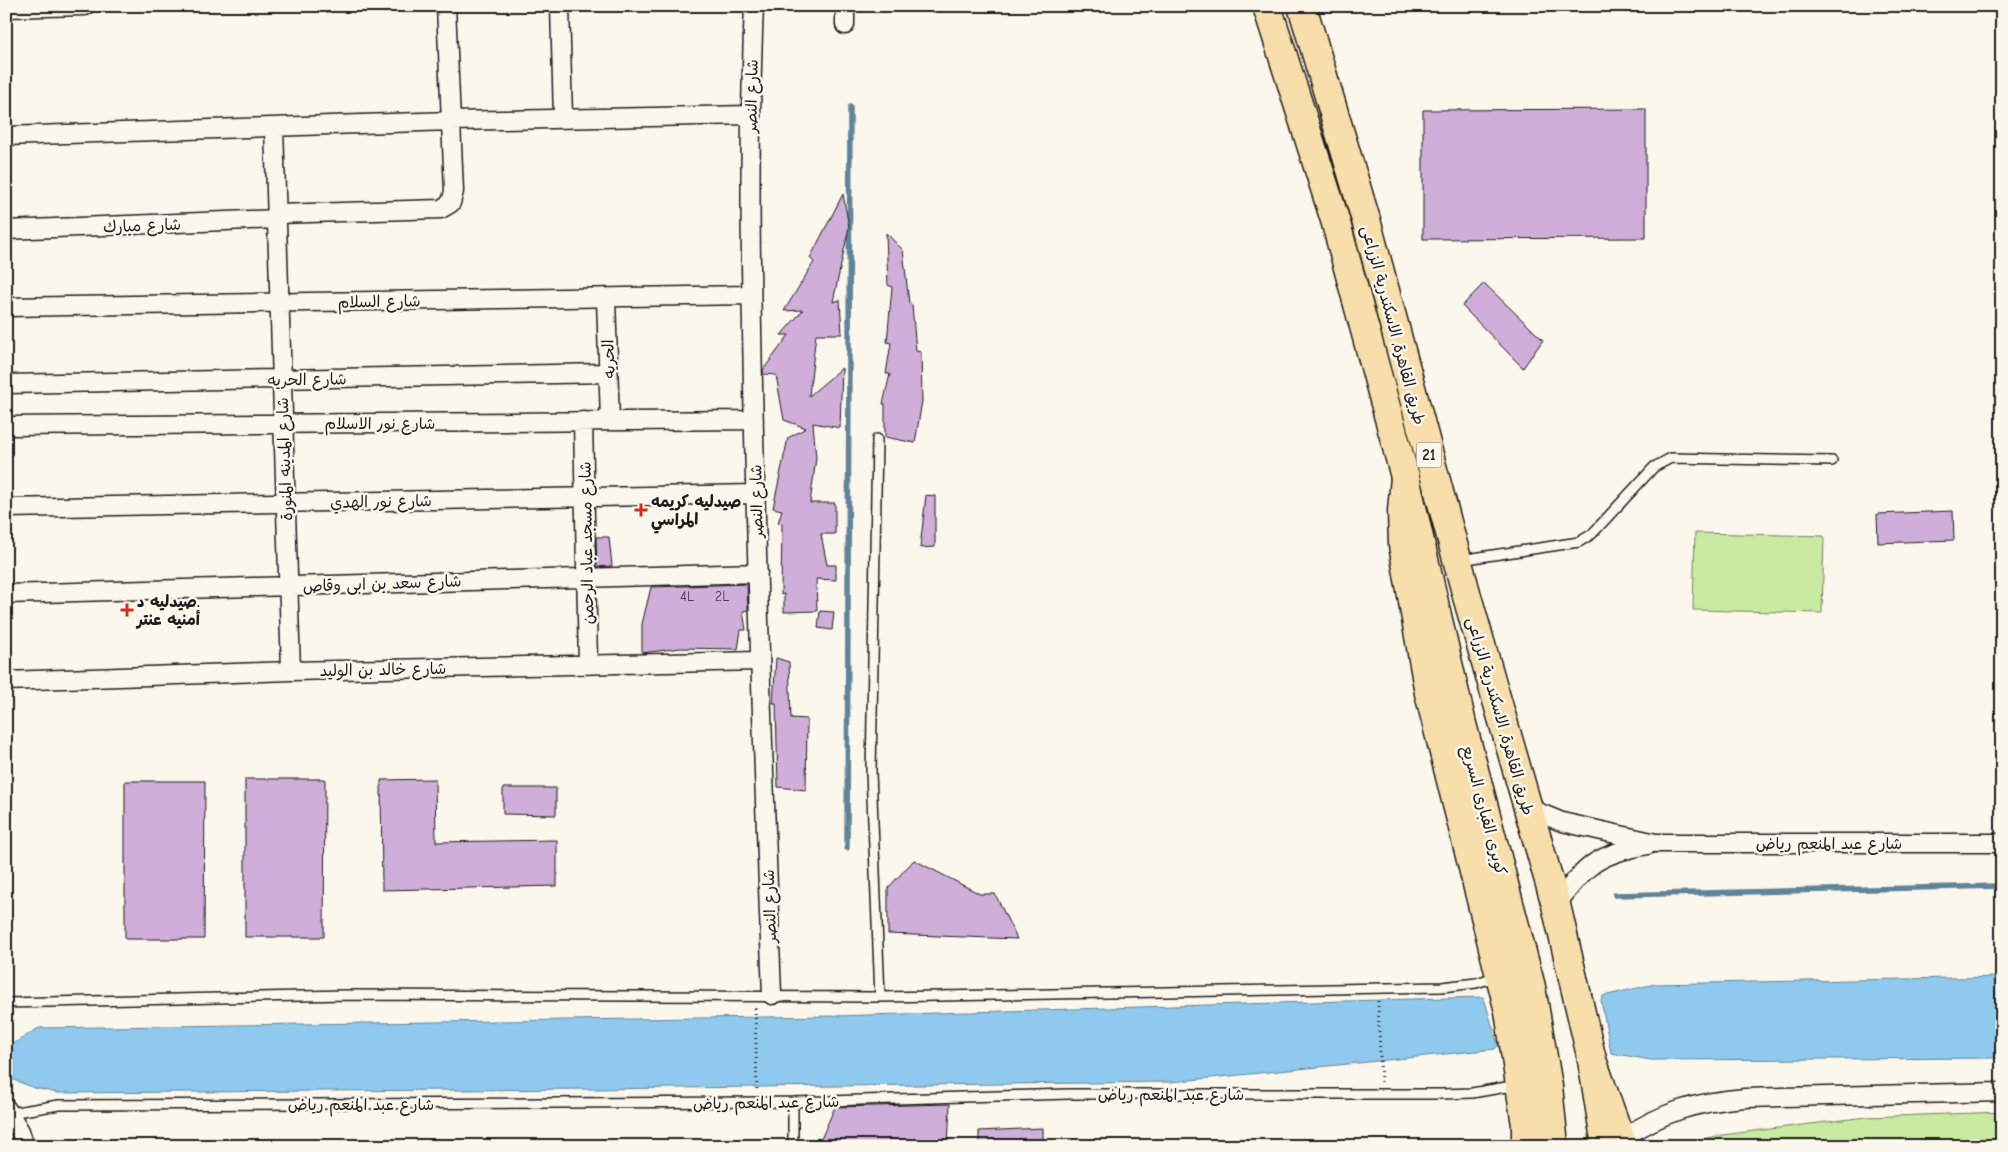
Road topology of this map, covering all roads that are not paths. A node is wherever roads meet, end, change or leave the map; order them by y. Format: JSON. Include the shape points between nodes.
{"nodes":[{"id":1,"x":85,"y":6,"type":"edge"},
{"id":2,"x":446,"y":6,"type":"edge"},
{"id":3,"x":560,"y":6,"type":"edge"},
{"id":4,"x":754,"y":6,"type":"edge"},
{"id":5,"x":845,"y":6,"type":"edge"},
{"id":6,"x":1267,"y":6,"type":"edge"},
{"id":7,"x":1302,"y":6,"type":"edge"},
{"id":8,"x":42,"y":7,"type":"edge"},
{"id":9,"x":6,"y":8,"type":"edge"},
{"id":10,"x":846,"y":25,"type":"dead end"},
{"id":11,"x":750,"y":115,"type":"junction"},
{"id":12,"x":562,"y":118,"type":"junction"},
{"id":13,"x":451,"y":121,"type":"junction"},
{"id":14,"x":274,"y":127,"type":"junction"},
{"id":15,"x":6,"y":136,"type":"edge"},
{"id":16,"x":277,"y":216,"type":"junction"},
{"id":17,"x":6,"y":230,"type":"edge"},
{"id":18,"x":751,"y":296,"type":"junction"},
{"id":19,"x":606,"y":298,"type":"junction"},
{"id":20,"x":279,"y":303,"type":"junction"},
{"id":21,"x":6,"y":307,"type":"edge"},
{"id":22,"x":608,"y":373,"type":"junction"},
{"id":23,"x":282,"y":379,"type":"junction"},
{"id":24,"x":6,"y":384,"type":"edge"},
{"id":25,"x":754,"y":420,"type":"junction"},
{"id":26,"x":583,"y":421,"type":"junction"},
{"id":27,"x":610,"y":421,"type":"junction"},
{"id":28,"x":283,"y":423,"type":"junction"},
{"id":29,"x":6,"y":426,"type":"edge"},
{"id":30,"x":877,"y":439,"type":"dead end"},
{"id":31,"x":1832,"y":461,"type":"dead end"},
{"id":32,"x":1405,"y":477,"type":"junction"},
{"id":33,"x":756,"y":494,"type":"junction"},
{"id":34,"x":585,"y":498,"type":"junction"},
{"id":35,"x":286,"y":503,"type":"junction"},
{"id":36,"x":6,"y":508,"type":"edge"},
{"id":37,"x":1458,"y":561,"type":"junction"},
{"id":38,"x":758,"y":573,"type":"junction"},
{"id":39,"x":586,"y":577,"type":"junction"},
{"id":40,"x":288,"y":586,"type":"junction"},
{"id":41,"x":6,"y":594,"type":"edge"},
{"id":42,"x":760,"y":661,"type":"junction"},
{"id":43,"x":588,"y":664,"type":"junction"},
{"id":44,"x":291,"y":671,"type":"junction"},
{"id":45,"x":6,"y":681,"type":"edge"},
{"id":46,"x":1528,"y":808,"type":"junction"},
{"id":47,"x":1656,"y":843,"type":"junction"},
{"id":48,"x":2002,"y":843,"type":"edge"},
{"id":49,"x":1556,"y":905,"type":"junction"},
{"id":50,"x":1501,"y":975,"type":"junction"},
{"id":51,"x":763,"y":995,"type":"junction"},
{"id":52,"x":880,"y":997,"type":"junction"},
{"id":53,"x":6,"y":1003,"type":"edge"},
{"id":54,"x":1521,"y":1085,"type":"junction"},
{"id":55,"x":2002,"y":1092,"type":"edge"},
{"id":56,"x":793,"y":1102,"type":"junction"},
{"id":57,"x":8,"y":1110,"type":"edge"},
{"id":58,"x":1617,"y":1144,"type":"edge"},
{"id":59,"x":25,"y":1146,"type":"edge"},
{"id":60,"x":793,"y":1146,"type":"edge"},
{"id":61,"x":1526,"y":1146,"type":"edge"},
{"id":62,"x":1554,"y":1146,"type":"edge"}],
"edges":[{"from":1,"to":8,"type":"street"},
{"from":2,"to":13,"type":"street"},
{"from":3,"to":12,"type":"street"},
{"from":4,"to":11,"type":"street","name":"شارع النصر"},
{"from":5,"to":10,"type":"street"},
{"from":6,"to":32,"type":"highway","name":"طريق القاهرة, الاسكندرية الزراعى","number":"21","via":[[1335,220]]},
{"from":7,"to":37,"type":"highway","name":"طريق القاهرة, الاسكندرية الزراعى","number":"21","via":[[1366,220]]},
{"from":8,"to":9,"type":"street"},
{"from":11,"to":12,"type":"street"},
{"from":11,"to":18,"type":"street","name":"شارع النصر"},
{"from":12,"to":13,"type":"street"},
{"from":13,"to":14,"type":"street"},
{"from":13,"to":16,"type":"street","name":"شارع مبارك","via":[[454,191],[451,202],[441,209]]},
{"from":14,"to":15,"type":"street"},
{"from":14,"to":16,"type":"street","name":"شارع المدينه المنورة"},
{"from":16,"to":17,"type":"street","name":"شارع مبارك"},
{"from":16,"to":20,"type":"street","name":"شارع المدينه المنورة"},
{"from":18,"to":19,"type":"street","name":"شارع السلام"},
{"from":18,"to":25,"type":"street","name":"شارع النصر"},
{"from":19,"to":20,"type":"street","name":"شارع السلام"},
{"from":19,"to":22,"type":"street","name":"الحريه"},
{"from":20,"to":21,"type":"street","name":"شارع السلام"},
{"from":20,"to":23,"type":"street","name":"شارع المدينه المنورة"},
{"from":22,"to":23,"type":"street","name":"شارع الحريه"},
{"from":22,"to":27,"type":"street","name":"الحريه"},
{"from":23,"to":24,"type":"street","name":"شارع الحريه"},
{"from":23,"to":28,"type":"street","name":"شارع المدينه المنورة"},
{"from":25,"to":27,"type":"street","name":"شارع نور الاسلام"},
{"from":25,"to":33,"type":"street","name":"شارع النصر"},
{"from":26,"to":27,"type":"street","name":"شارع نور الاسلام"},
{"from":26,"to":28,"type":"street","name":"شارع نور الاسلام"},
{"from":26,"to":34,"type":"street","name":"شارع مسجد عباد الرحمن"},
{"from":28,"to":29,"type":"street","name":"شارع نور الاسلام"},
{"from":28,"to":35,"type":"street","name":"شارع المدينه المنورة"},
{"from":30,"to":52,"type":"lane","via":[[871,772]]},
{"from":31,"to":37,"type":"lane","via":[[1671,458],[1654,467],[1592,534],[1579,542]]},
{"from":32,"to":50,"type":"highway","via":[[1403,545],[1429,693]]},
{"from":32,"to":62,"type":"highway","name":"كوبرى القبارى السريع","via":[[1462,724],[1523,952],[1548,1086]]},
{"from":33,"to":34,"type":"street","name":"شارع نور الهدي"},
{"from":33,"to":38,"type":"street","name":"شارع النصر"},
{"from":34,"to":35,"type":"street","name":"شارع نور الهدي"},
{"from":34,"to":39,"type":"street","name":"شارع مسجد عباد الرحمن"},
{"from":35,"to":36,"type":"street","name":"شارع نور الهدي"},
{"from":35,"to":40,"type":"street","name":"شارع المدينه المنورة"},
{"from":37,"to":46,"type":"highway","name":"طريق القاهرة, الاسكندرية الزراعى","number":"21"},
{"from":38,"to":39,"type":"street","name":"شارع سعد بن ابى وقاص"},
{"from":38,"to":42,"type":"street","name":"شارع النصر"},
{"from":39,"to":40,"type":"street","name":"شارع سعد بن ابى وقاص"},
{"from":39,"to":43,"type":"street","name":"شارع مسجد عباد الرحمن"},
{"from":40,"to":41,"type":"street","name":"شارع سعد بن ابى وقاص"},
{"from":40,"to":44,"type":"street","name":"شارع المدينه المنورة"},
{"from":42,"to":43,"type":"street","name":"شارع خالد بن الوليد"},
{"from":42,"to":51,"type":"street","name":"شارع النصر"},
{"from":43,"to":44,"type":"street","name":"شارع خالد بن الوليد"},
{"from":44,"to":45,"type":"street","name":"شارع خالد بن الوليد"},
{"from":46,"to":47,"type":"street","name":"شارع عبد المنعم رياض","via":[[1562,822]]},
{"from":46,"to":49,"type":"highway","name":"طريق القاهرة, الاسكندرية الزراعى","number":"21"},
{"from":47,"to":48,"type":"street","name":"شارع عبد المنعم رياض"},
{"from":47,"to":49,"type":"street","name":"شارع عبد المنعم رياض","via":[[1601,858],[1580,873]]},
{"from":49,"to":58,"type":"highway","via":[[1592,1060]]},
{"from":50,"to":52,"type":"lane","via":[[1476,983],[1442,987]]},
{"from":50,"to":54,"type":"highway"},
{"from":51,"to":52,"type":"lane"},
{"from":51,"to":53,"type":"lane","via":[[345,995]]},
{"from":54,"to":56,"type":"lane","name":"شارع عبد المنعم رياض","via":[[1472,1093],[1069,1094]]},
{"from":54,"to":61,"type":"highway"},
{"from":55,"to":58,"type":"street","via":[[1713,1100],[1668,1113]]},
{"from":56,"to":57,"type":"lane","name":"شارع عبد المنعم رياض","via":[[59,1105]]},
{"from":56,"to":60,"type":"lane"},
{"from":57,"to":59,"type":"street"}]}
